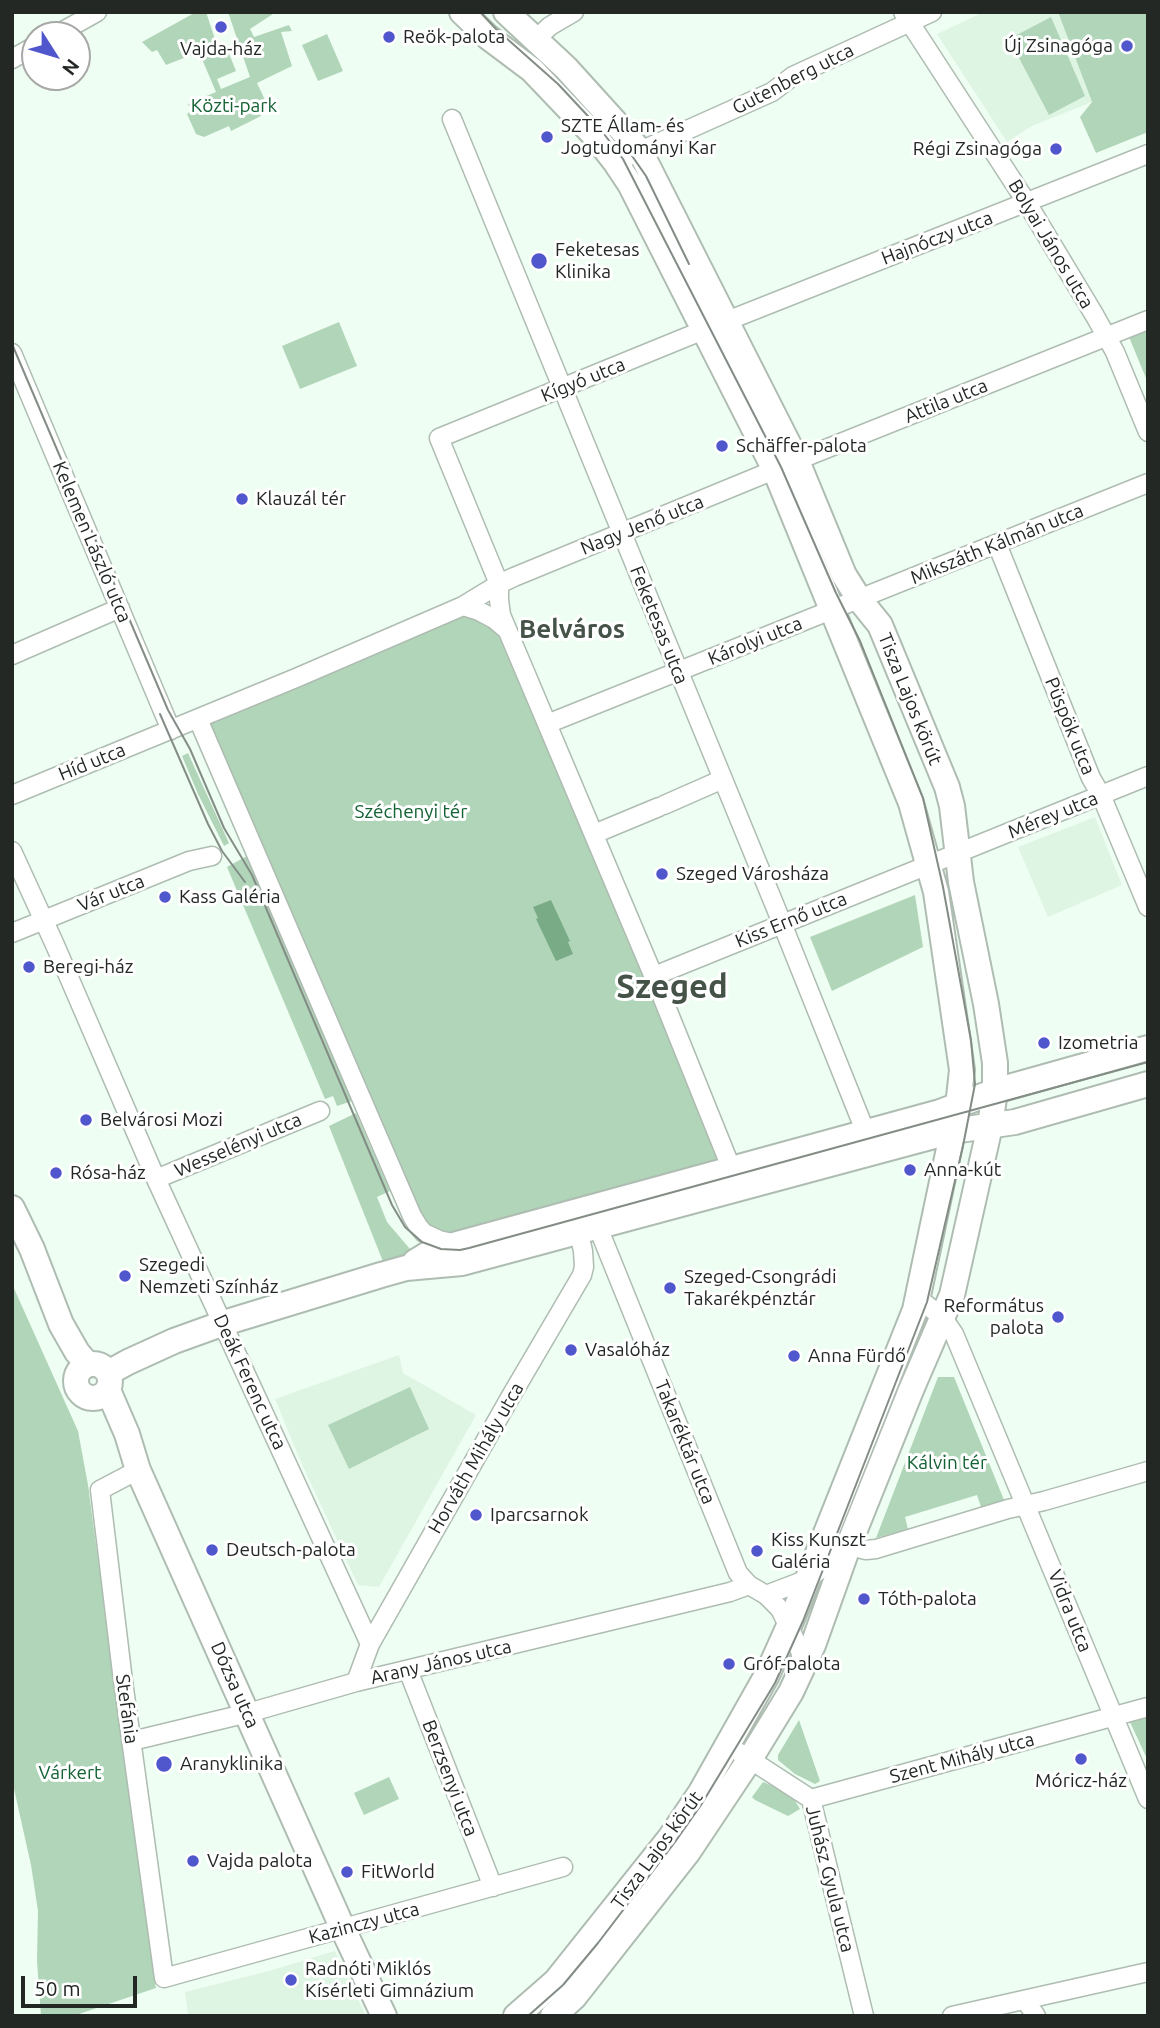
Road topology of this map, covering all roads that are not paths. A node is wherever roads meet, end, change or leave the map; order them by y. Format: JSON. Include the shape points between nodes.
{"nodes":[{"id":1,"x":462,"y":12,"type":"edge"},
{"id":2,"x":506,"y":12,"type":"edge"},
{"id":3,"x":574,"y":12,"type":"edge"},
{"id":4,"x":932,"y":12,"type":"edge"},
{"id":5,"x":907,"y":17,"type":"edge"},
{"id":6,"x":536,"y":38,"type":"junction"},
{"id":7,"x":452,"y":118,"type":"dead end"},
{"id":8,"x":640,"y":151,"type":"junction"},
{"id":9,"x":1148,"y":155,"type":"edge"},
{"id":10,"x":616,"y":163,"type":"junction"},
{"id":11,"x":1027,"y":203,"type":"junction"},
{"id":12,"x":1148,"y":320,"type":"edge"},
{"id":13,"x":727,"y":321,"type":"junction"},
{"id":14,"x":703,"y":331,"type":"junction"},
{"id":15,"x":1106,"y":336,"type":"junction"},
{"id":16,"x":12,"y":353,"type":"edge"},
{"id":17,"x":562,"y":388,"type":"junction"},
{"id":18,"x":1148,"y":432,"type":"edge"},
{"id":19,"x":786,"y":466,"type":"junction"},
{"id":20,"x":1148,"y":483,"type":"edge"},
{"id":21,"x":622,"y":534,"type":"junction"},
{"id":22,"x":997,"y":544,"type":"junction"},
{"id":23,"x":499,"y":584,"type":"junction"},
{"id":24,"x":846,"y":605,"type":"junction"},
{"id":25,"x":463,"y":606,"type":"junction"},
{"id":26,"x":120,"y":608,"type":"junction"},
{"id":27,"x":507,"y":630,"type":"junction"},
{"id":28,"x":12,"y":655,"type":"edge"},
{"id":29,"x":678,"y":673,"type":"junction"},
{"id":30,"x":198,"y":719,"type":"junction"},
{"id":31,"x":547,"y":723,"type":"junction"},
{"id":32,"x":171,"y":730,"type":"junction"},
{"id":33,"x":1148,"y":776,"type":"edge"},
{"id":34,"x":723,"y":779,"type":"junction"},
{"id":35,"x":12,"y":795,"type":"edge"},
{"id":36,"x":1101,"y":795,"type":"junction"},
{"id":37,"x":594,"y":834,"type":"junction"},
{"id":38,"x":12,"y":851,"type":"edge"},
{"id":39,"x":958,"y":853,"type":"junction"},
{"id":40,"x":212,"y":856,"type":"dead end"},
{"id":41,"x":929,"y":864,"type":"junction"},
{"id":42,"x":1148,"y":907,"type":"edge"},
{"id":43,"x":44,"y":920,"type":"junction"},
{"id":44,"x":782,"y":924,"type":"junction"},
{"id":45,"x":12,"y":933,"type":"edge"},
{"id":46,"x":653,"y":976,"type":"junction"},
{"id":47,"x":1148,"y":1048,"type":"edge"},
{"id":48,"x":1148,"y":1084,"type":"edge"},
{"id":49,"x":995,"y":1091,"type":"junction"},
{"id":50,"x":958,"y":1106,"type":"junction"},
{"id":51,"x":320,"y":1111,"type":"dead end"},
{"id":52,"x":990,"y":1126,"type":"junction"},
{"id":53,"x":953,"y":1131,"type":"junction"},
{"id":54,"x":870,"y":1142,"type":"junction"},
{"id":55,"x":156,"y":1179,"type":"junction"},
{"id":56,"x":735,"y":1179,"type":"junction"},
{"id":57,"x":12,"y":1209,"type":"edge"},
{"id":58,"x":585,"y":1220,"type":"junction"},
{"id":59,"x":12,"y":1231,"type":"edge"},
{"id":60,"x":424,"y":1233,"type":"junction"},
{"id":61,"x":457,"y":1244,"type":"junction"},
{"id":62,"x":406,"y":1268,"type":"junction"},
{"id":63,"x":582,"y":1275,"type":"junction"},
{"id":64,"x":618,"y":1278,"type":"junction"},
{"id":65,"x":918,"y":1298,"type":"junction"},
{"id":66,"x":943,"y":1318,"type":"junction"},
{"id":67,"x":224,"y":1323,"type":"junction"},
{"id":68,"x":94,"y":1381,"type":"junction"},
{"id":69,"x":136,"y":1466,"type":"junction"},
{"id":70,"x":1148,"y":1471,"type":"edge"},
{"id":71,"x":1026,"y":1505,"type":"junction"},
{"id":72,"x":829,"y":1527,"type":"junction"},
{"id":73,"x":848,"y":1547,"type":"junction"},
{"id":74,"x":808,"y":1580,"type":"junction"},
{"id":75,"x":750,"y":1585,"type":"junction"},
{"id":76,"x":766,"y":1595,"type":"junction"},
{"id":77,"x":825,"y":1607,"type":"junction"},
{"id":78,"x":789,"y":1626,"type":"junction"},
{"id":79,"x":370,"y":1644,"type":"junction"},
{"id":80,"x":803,"y":1666,"type":"junction"},
{"id":81,"x":408,"y":1670,"type":"junction"},
{"id":82,"x":356,"y":1682,"type":"junction"},
{"id":83,"x":1148,"y":1707,"type":"edge"},
{"id":84,"x":248,"y":1713,"type":"junction"},
{"id":85,"x":1113,"y":1717,"type":"junction"},
{"id":86,"x":132,"y":1741,"type":"junction"},
{"id":87,"x":727,"y":1744,"type":"junction"},
{"id":88,"x":750,"y":1759,"type":"junction"},
{"id":89,"x":811,"y":1799,"type":"junction"},
{"id":90,"x":1148,"y":1799,"type":"edge"},
{"id":91,"x":564,"y":1867,"type":"dead end"},
{"id":92,"x":493,"y":1887,"type":"junction"},
{"id":93,"x":343,"y":1929,"type":"junction"},
{"id":94,"x":1148,"y":1972,"type":"edge"},
{"id":95,"x":164,"y":1978,"type":"joint"},
{"id":96,"x":1025,"y":2000,"type":"junction"},
{"id":97,"x":527,"y":2014,"type":"edge"},
{"id":98,"x":384,"y":2016,"type":"edge"},
{"id":99,"x":553,"y":2016,"type":"edge"},
{"id":100,"x":864,"y":2016,"type":"edge"},
{"id":101,"x":952,"y":2016,"type":"edge"},
{"id":102,"x":1036,"y":2016,"type":"edge"}],
"edges":[{"from":1,"to":10,"type":"street","name":"Tisza Lajos körút","via":[[532,70]]},
{"from":2,"to":6,"type":"street","name":"Tisza Lajos körút"},
{"from":3,"to":6,"type":"street"},
{"from":4,"to":5,"type":"street","name":"Gutenberg utca"},
{"from":5,"to":8,"type":"street","name":"Gutenberg utca","via":[[793,76],[772,92]]},
{"from":5,"to":11,"type":"street","name":"Bolyai János utca"},
{"from":6,"to":8,"type":"street","name":"Tisza Lajos körút"},
{"from":7,"to":17,"type":"street","name":"Feketesas utca"},
{"from":8,"to":10,"type":"street","name":"Gutenberg utca"},
{"from":8,"to":13,"type":"street","name":"Tisza Lajos körút"},
{"from":9,"to":11,"type":"street","name":"Hajnóczy utca"},
{"from":10,"to":14,"type":"street","name":"Tisza Lajos körút"},
{"from":11,"to":13,"type":"street","name":"Hajnóczy utca"},
{"from":11,"to":15,"type":"street","name":"Bolyai János utca"},
{"from":12,"to":15,"type":"street","name":"Attila utca"},
{"from":13,"to":14,"type":"street","name":"Kígyó utca"},
{"from":13,"to":19,"type":"street","name":"Tisza Lajos körút"},
{"from":14,"to":17,"type":"street","name":"Kígyó utca"},
{"from":14,"to":19,"type":"street","name":"Tisza Lajos körút"},
{"from":15,"to":18,"type":"street","name":"Bolyai János utca"},
{"from":15,"to":19,"type":"street","name":"Attila utca"},
{"from":16,"to":26,"type":"street","name":"Kelemen László utca"},
{"from":17,"to":21,"type":"street","name":"Feketesas utca"},
{"from":17,"to":23,"type":"street","name":"Kígyó utca","via":[[439,438]]},
{"from":19,"to":21,"type":"street","name":"Nagy Jenő utca"},
{"from":19,"to":24,"type":"street","name":"Tisza Lajos körút","via":[[844,575]]},
{"from":20,"to":22,"type":"street","name":"Mikszáth Kálmán utca"},
{"from":21,"to":23,"type":"street","name":"Nagy Jenő utca"},
{"from":21,"to":29,"type":"street","name":"Feketesas utca"},
{"from":22,"to":24,"type":"street","name":"Mikszáth Kálmán utca"},
{"from":22,"to":36,"type":"street","name":"Püspök utca"},
{"from":23,"to":25,"type":"street"},
{"from":23,"to":27,"type":"street"},
{"from":24,"to":29,"type":"street","name":"Károlyi utca"},
{"from":24,"to":39,"type":"street","name":"Tisza Lajos körút","via":[[880,625],[947,787]]},
{"from":24,"to":41,"type":"street","name":"Tisza Lajos körút"},
{"from":25,"to":27,"type":"street"},
{"from":25,"to":30,"type":"street"},
{"from":26,"to":28,"type":"street"},
{"from":26,"to":32,"type":"street","name":"Kelemen László utca"},
{"from":27,"to":31,"type":"street"},
{"from":29,"to":31,"type":"street","name":"Károlyi utca"},
{"from":29,"to":34,"type":"street","name":"Feketesas utca"},
{"from":30,"to":32,"type":"street"},
{"from":30,"to":60,"type":"street","via":[[412,1216]]},
{"from":31,"to":37,"type":"street"},
{"from":32,"to":35,"type":"street","name":"Híd utca"},
{"from":33,"to":36,"type":"street","name":"Mérey utca"},
{"from":34,"to":37,"type":"street"},
{"from":34,"to":44,"type":"street","name":"Feketesas utca"},
{"from":36,"to":39,"type":"street","name":"Mérey utca"},
{"from":36,"to":42,"type":"street","name":"Püspök utca"},
{"from":37,"to":46,"type":"street"},
{"from":38,"to":43,"type":"street","name":"Deák Ferenc utca"},
{"from":39,"to":41,"type":"street","name":"Mérey utca"},
{"from":39,"to":49,"type":"street","name":"Tisza Lajos körút","via":[[993,1052]]},
{"from":40,"to":43,"type":"street","name":"Vár utca","via":[[189,861]]},
{"from":41,"to":44,"type":"street","name":"Kiss Ernő utca"},
{"from":41,"to":50,"type":"street","name":"Tisza Lajos körút","via":[[962,1070]]},
{"from":43,"to":45,"type":"street","name":"Vár utca"},
{"from":43,"to":55,"type":"street","name":"Deák Ferenc utca"},
{"from":44,"to":46,"type":"street","name":"Kiss Ernő utca"},
{"from":44,"to":54,"type":"street","name":"Feketesas utca"},
{"from":46,"to":56,"type":"street"},
{"from":47,"to":49,"type":"street"},
{"from":48,"to":52,"type":"street"},
{"from":49,"to":50,"type":"street"},
{"from":49,"to":52,"type":"street","name":"Tisza Lajos körút"},
{"from":50,"to":53,"type":"street","name":"Tisza Lajos körút"},
{"from":50,"to":54,"type":"street"},
{"from":51,"to":55,"type":"street","name":"Wesselényi utca"},
{"from":52,"to":53,"type":"street"},
{"from":52,"to":66,"type":"street","name":"Tisza Lajos körút"},
{"from":53,"to":54,"type":"street"},
{"from":53,"to":65,"type":"street","name":"Tisza Lajos körút"},
{"from":54,"to":56,"type":"street"},
{"from":55,"to":67,"type":"street","name":"Deák Ferenc utca"},
{"from":56,"to":58,"type":"street"},
{"from":57,"to":68,"type":"street","via":[[61,1324]]},
{"from":58,"to":61,"type":"street"},
{"from":58,"to":62,"type":"street","via":[[462,1263]]},
{"from":58,"to":63,"type":"street"},
{"from":58,"to":64,"type":"street","name":"Takaréktár utca"},
{"from":59,"to":68,"type":"street","via":[[47,1333]]},
{"from":60,"to":61,"type":"street"},
{"from":60,"to":62,"type":"street"},
{"from":61,"to":62,"type":"street"},
{"from":62,"to":67,"type":"street"},
{"from":63,"to":64,"type":"street","via":[[604,1268]]},
{"from":63,"to":79,"type":"street","name":"Horváth Mihály utca"},
{"from":64,"to":75,"type":"street","name":"Takaréktár utca","via":[[738,1573]]},
{"from":65,"to":66,"type":"street"},
{"from":65,"to":72,"type":"street","name":"Tisza Lajos körút"},
{"from":66,"to":71,"type":"street","via":[[954,1334]]},
{"from":66,"to":73,"type":"street","name":"Tisza Lajos körút"},
{"from":67,"to":68,"type":"street","via":[[162,1346]]},
{"from":67,"to":79,"type":"street","name":"Deák Ferenc utca"},
{"from":68,"to":69,"type":"street","via":[[117,1441]]},
{"from":69,"to":84,"type":"street","name":"Dózsa utca"},
{"from":69,"to":86,"type":"street","name":"Stefánia","via":[[100,1490]]},
{"from":70,"to":71,"type":"street"},
{"from":71,"to":73,"type":"street","via":[[876,1549]]},
{"from":71,"to":85,"type":"street","name":"Vidra utca"},
{"from":72,"to":73,"type":"street","via":[[837,1542]]},
{"from":72,"to":74,"type":"street","name":"Tisza Lajos körút"},
{"from":73,"to":74,"type":"street","name":"Tisza Lajos körút"},
{"from":73,"to":77,"type":"street","name":"Tisza Lajos körút"},
{"from":74,"to":76,"type":"street"},
{"from":74,"to":78,"type":"street","name":"Tisza Lajos körút"},
{"from":75,"to":76,"type":"street","name":"Takaréktár utca"},
{"from":75,"to":81,"type":"street","name":"Arany János utca"},
{"from":76,"to":78,"type":"street","name":"Takaréktár utca"},
{"from":77,"to":78,"type":"street"},
{"from":77,"to":80,"type":"street","name":"Tisza Lajos körút"},
{"from":78,"to":80,"type":"street"},
{"from":78,"to":87,"type":"street","name":"Tisza Lajos körút"},
{"from":79,"to":82,"type":"street","name":"Horváth Mihály utca"},
{"from":80,"to":88,"type":"street","name":"Tisza Lajos körút"},
{"from":81,"to":82,"type":"street","name":"Arany János utca"},
{"from":81,"to":92,"type":"street","name":"Berzsenyi utca"},
{"from":82,"to":84,"type":"street","name":"Arany János utca"},
{"from":83,"to":85,"type":"street","name":"Szent Mihály utca"},
{"from":84,"to":86,"type":"street","name":"Arany János utca"},
{"from":84,"to":93,"type":"street","name":"Dózsa utca"},
{"from":85,"to":89,"type":"street","name":"Szent Mihály utca"},
{"from":85,"to":90,"type":"street","name":"Vidra utca"},
{"from":86,"to":95,"type":"street","name":"Stefánia"},
{"from":87,"to":88,"type":"street","name":"Juhász Gyula utca"},
{"from":87,"to":97,"type":"street","name":"Tisza Lajos körút","via":[[670,1838]]},
{"from":88,"to":89,"type":"street","name":"Juhász Gyula utca"},
{"from":88,"to":99,"type":"street","name":"Tisza Lajos körút","via":[[680,1862]]},
{"from":89,"to":100,"type":"street","name":"Juhász Gyula utca"},
{"from":91,"to":92,"type":"street","name":"Kazinczy utca"},
{"from":92,"to":93,"type":"street","name":"Kazinczy utca"},
{"from":93,"to":95,"type":"street","name":"Kazinczy utca"},
{"from":93,"to":98,"type":"street","name":"Dózsa utca"},
{"from":94,"to":96,"type":"street"},
{"from":96,"to":101,"type":"street"},
{"from":96,"to":102,"type":"street"}]}
